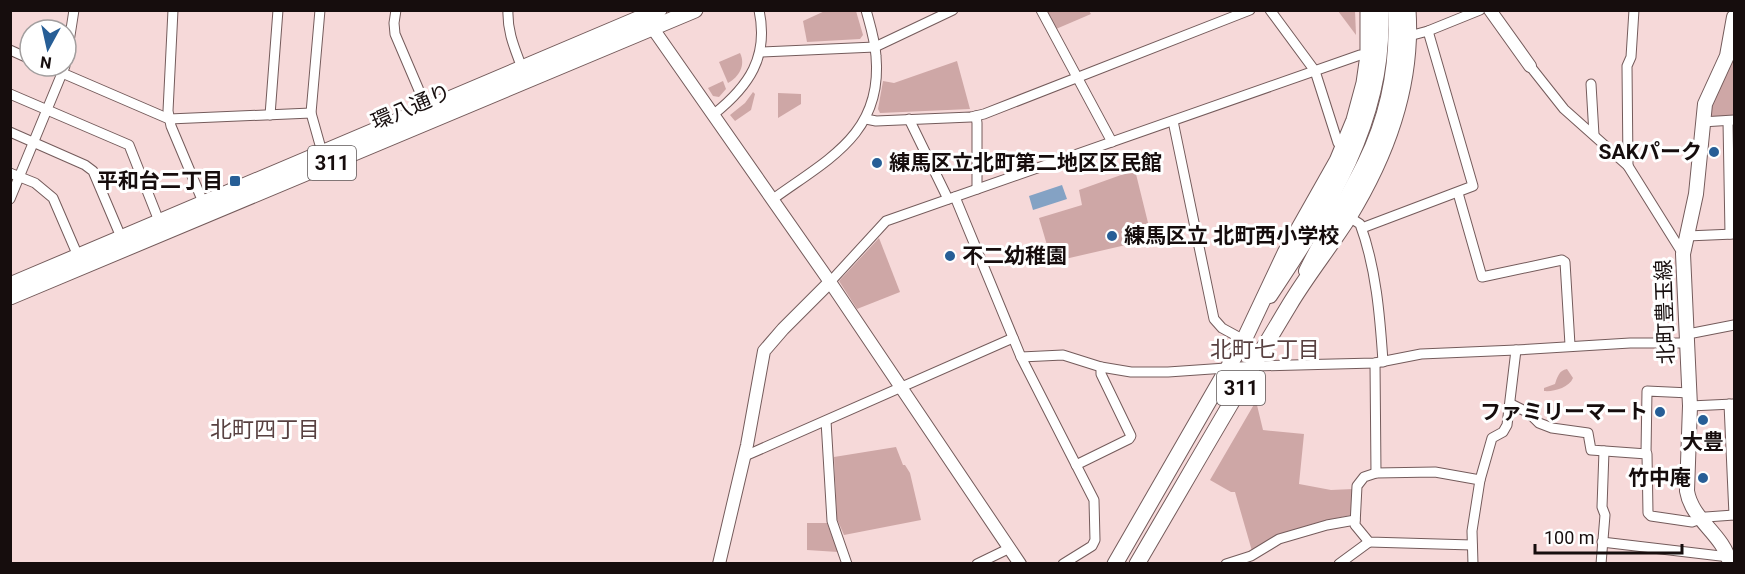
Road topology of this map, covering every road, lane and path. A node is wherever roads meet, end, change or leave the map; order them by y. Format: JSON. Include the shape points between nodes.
{"nodes":[{"id":1,"x":173,"y":10,"type":"edge"},
{"id":2,"x":278,"y":10,"type":"edge"},
{"id":3,"x":320,"y":10,"type":"edge"},
{"id":4,"x":396,"y":10,"type":"edge"},
{"id":5,"x":508,"y":10,"type":"edge"},
{"id":6,"x":659,"y":10,"type":"edge"},
{"id":7,"x":695,"y":10,"type":"edge"},
{"id":8,"x":759,"y":10,"type":"edge"},
{"id":9,"x":866,"y":10,"type":"edge"},
{"id":10,"x":953,"y":10,"type":"edge"},
{"id":11,"x":1041,"y":10,"type":"edge"},
{"id":12,"x":1250,"y":10,"type":"edge"},
{"id":13,"x":1270,"y":10,"type":"edge"},
{"id":14,"x":1368,"y":10,"type":"edge"},
{"id":15,"x":1381,"y":10,"type":"edge"},
{"id":16,"x":1395,"y":10,"type":"edge"},
{"id":17,"x":1408,"y":10,"type":"edge"},
{"id":18,"x":1480,"y":10,"type":"edge"},
{"id":19,"x":1490,"y":10,"type":"edge"},
{"id":20,"x":1634,"y":10,"type":"edge"},
{"id":21,"x":1734,"y":17,"type":"edge"},
{"id":22,"x":646,"y":19,"type":"edge"},
{"id":23,"x":1428,"y":31,"type":"junction"},
{"id":24,"x":1409,"y":36,"type":"junction"},
{"id":25,"x":875,"y":47,"type":"junction"},
{"id":26,"x":760,"y":52,"type":"junction"},
{"id":27,"x":1368,"y":56,"type":"junction"},
{"id":28,"x":1530,"y":66,"type":"joint"},
{"id":29,"x":522,"y":68,"type":"junction"},
{"id":30,"x":1315,"y":71,"type":"junction"},
{"id":31,"x":78,"y":77,"type":"edge"},
{"id":32,"x":61,"y":78,"type":"edge"},
{"id":33,"x":1078,"y":78,"type":"junction"},
{"id":34,"x":1591,"y":84,"type":"dead end"},
{"id":35,"x":10,"y":94,"type":"edge"},
{"id":36,"x":427,"y":109,"type":"junction"},
{"id":37,"x":48,"y":110,"type":"junction"},
{"id":38,"x":311,"y":113,"type":"junction"},
{"id":39,"x":714,"y":114,"type":"junction"},
{"id":40,"x":270,"y":115,"type":"junction"},
{"id":41,"x":976,"y":116,"type":"junction"},
{"id":42,"x":169,"y":119,"type":"junction"},
{"id":43,"x":866,"y":119,"type":"junction"},
{"id":44,"x":909,"y":119,"type":"junction"},
{"id":45,"x":1173,"y":121,"type":"junction"},
{"id":46,"x":1731,"y":121,"type":"edge"},
{"id":47,"x":1702,"y":122,"type":"junction"},
{"id":48,"x":10,"y":132,"type":"edge"},
{"id":49,"x":1594,"y":135,"type":"junction"},
{"id":50,"x":1112,"y":142,"type":"junction"},
{"id":51,"x":34,"y":143,"type":"junction"},
{"id":52,"x":1344,"y":145,"type":"junction"},
{"id":53,"x":322,"y":152,"type":"junction"},
{"id":54,"x":1628,"y":166,"type":"junction"},
{"id":55,"x":15,"y":175,"type":"edge"},
{"id":56,"x":976,"y":189,"type":"junction"},
{"id":57,"x":1458,"y":193,"type":"junction"},
{"id":58,"x":951,"y":198,"type":"junction"},
{"id":59,"x":10,"y":199,"type":"edge"},
{"id":60,"x":773,"y":199,"type":"junction"},
{"id":61,"x":202,"y":202,"type":"junction"},
{"id":62,"x":1350,"y":216,"type":"junction"},
{"id":63,"x":159,"y":221,"type":"junction"},
{"id":64,"x":1362,"y":228,"type":"junction"},
{"id":65,"x":1732,"y":234,"type":"edge"},
{"id":66,"x":1688,"y":236,"type":"junction"},
{"id":67,"x":121,"y":237,"type":"junction"},
{"id":68,"x":1683,"y":254,"type":"junction"},
{"id":69,"x":78,"y":256,"type":"junction"},
{"id":70,"x":830,"y":282,"type":"junction"},
{"id":71,"x":10,"y":285,"type":"edge"},
{"id":72,"x":10,"y":297,"type":"edge"},
{"id":73,"x":1291,"y":302,"type":"junction"},
{"id":74,"x":1257,"y":316,"type":"junction"},
{"id":75,"x":1734,"y":325,"type":"edge"},
{"id":76,"x":1013,"y":338,"type":"junction"},
{"id":77,"x":1688,"y":338,"type":"junction"},
{"id":78,"x":1244,"y":340,"type":"junction"},
{"id":79,"x":1570,"y":345,"type":"junction"},
{"id":80,"x":1516,"y":350,"type":"junction"},
{"id":81,"x":1021,"y":357,"type":"junction"},
{"id":82,"x":1379,"y":363,"type":"junction"},
{"id":83,"x":1255,"y":366,"type":"junction"},
{"id":84,"x":1101,"y":367,"type":"junction"},
{"id":85,"x":1227,"y":368,"type":"junction"},
{"id":86,"x":902,"y":388,"type":"junction"},
{"id":87,"x":1690,"y":399,"type":"junction"},
{"id":88,"x":1511,"y":404,"type":"junction"},
{"id":89,"x":1732,"y":404,"type":"edge"},
{"id":90,"x":826,"y":421,"type":"junction"},
{"id":91,"x":1604,"y":451,"type":"junction"},
{"id":92,"x":1646,"y":453,"type":"junction"},
{"id":93,"x":744,"y":456,"type":"junction"},
{"id":94,"x":1076,"y":465,"type":"junction"},
{"id":95,"x":1376,"y":473,"type":"junction"},
{"id":96,"x":1480,"y":480,"type":"junction"},
{"id":97,"x":1734,"y":515,"type":"edge"},
{"id":98,"x":1700,"y":519,"type":"junction"},
{"id":99,"x":1355,"y":520,"type":"junction"},
{"id":100,"x":1369,"y":542,"type":"junction"},
{"id":101,"x":1602,"y":542,"type":"junction"},
{"id":102,"x":1472,"y":545,"type":"junction"},
{"id":103,"x":1010,"y":548,"type":"junction"},
{"id":104,"x":1683,"y":552,"type":"junction"},
{"id":105,"x":1730,"y":560,"type":"edge"},
{"id":106,"x":719,"y":564,"type":"edge"},
{"id":107,"x":847,"y":564,"type":"edge"},
{"id":108,"x":977,"y":564,"type":"edge"},
{"id":109,"x":1020,"y":564,"type":"edge"},
{"id":110,"x":1063,"y":564,"type":"edge"},
{"id":111,"x":1115,"y":564,"type":"edge"},
{"id":112,"x":1137,"y":564,"type":"edge"},
{"id":113,"x":1226,"y":564,"type":"edge"},
{"id":114,"x":1339,"y":564,"type":"edge"},
{"id":115,"x":1473,"y":564,"type":"edge"},
{"id":116,"x":1601,"y":564,"type":"edge"},
{"id":117,"x":1682,"y":564,"type":"edge"}],
"edges":[{"from":1,"to":42,"type":"street"},
{"from":2,"to":40,"type":"street"},
{"from":3,"to":38,"type":"street"},
{"from":4,"to":36,"type":"street","via":[[394,34]]},
{"from":5,"to":29,"type":"street","via":[[511,40]]},
{"from":6,"to":22,"type":"main road","name":"環八通り","number":"311"},
{"from":7,"to":22,"type":"main road","name":"環八通り","number":"311"},
{"from":8,"to":26,"type":"street"},
{"from":9,"to":25,"type":"street"},
{"from":10,"to":25,"type":"street"},
{"from":11,"to":33,"type":"street"},
{"from":12,"to":33,"type":"street"},
{"from":13,"to":30,"type":"street"},
{"from":14,"to":27,"type":"main road"},
{"from":15,"to":74,"type":"main road","via":[[1377,79],[1362,134],[1325,208]]},
{"from":16,"to":73,"type":"main road","via":[[1392,77],[1377,135]]},
{"from":17,"to":24,"type":"main road"},
{"from":18,"to":23,"type":"street"},
{"from":19,"to":28,"type":"street"},
{"from":20,"to":54,"type":"street","via":[[1627,66]]},
{"from":21,"to":47,"type":"main road","name":"北町豊玉線","via":[[1726,56],[1709,92]]},
{"from":22,"to":29,"type":"main road","name":"環八通り","number":"311"},
{"from":22,"to":39,"type":"street"},
{"from":22,"to":72,"type":"main road","name":"環八通り","number":"311"},
{"from":23,"to":24,"type":"street"},
{"from":23,"to":57,"type":"street","via":[[1474,184]]},
{"from":24,"to":62,"type":"main road","via":[[1395,117],[1380,159]]},
{"from":25,"to":26,"type":"street"},
{"from":25,"to":43,"type":"street","via":[[875,88]]},
{"from":26,"to":39,"type":"street","via":[[750,78]]},
{"from":27,"to":30,"type":"street","via":[[1360,54]]},
{"from":27,"to":52,"type":"main road","via":[[1359,103]]},
{"from":28,"to":49,"type":"street","via":[[1564,110]]},
{"from":29,"to":36,"type":"main road","name":"環八通り","number":"311"},
{"from":30,"to":45,"type":"street"},
{"from":30,"to":52,"type":"street","via":[[1338,143]]},
{"from":31,"to":42,"type":"street"},
{"from":32,"to":37,"type":"street"},
{"from":33,"to":41,"type":"street"},
{"from":33,"to":50,"type":"street"},
{"from":34,"to":49,"type":"street"},
{"from":35,"to":37,"type":"street"},
{"from":36,"to":53,"type":"main road","name":"環八通り","number":"311"},
{"from":37,"to":51,"type":"street"},
{"from":37,"to":63,"type":"street","via":[[129,145]]},
{"from":38,"to":40,"type":"street"},
{"from":38,"to":53,"type":"street"},
{"from":39,"to":60,"type":"street"},
{"from":40,"to":42,"type":"street"},
{"from":41,"to":44,"type":"street"},
{"from":41,"to":56,"type":"street"},
{"from":42,"to":61,"type":"street"},
{"from":43,"to":44,"type":"street"},
{"from":43,"to":60,"type":"street","via":[[841,149]]},
{"from":44,"to":58,"type":"street"},
{"from":45,"to":50,"type":"street"},
{"from":45,"to":78,"type":"street","via":[[1214,319]]},
{"from":46,"to":47,"type":"street"},
{"from":46,"to":65,"type":"street"},
{"from":47,"to":66,"type":"main road","name":"北町豊玉線"},
{"from":48,"to":51,"type":"street"},
{"from":49,"to":54,"type":"street"},
{"from":50,"to":56,"type":"street"},
{"from":51,"to":55,"type":"street"},
{"from":51,"to":67,"type":"street","via":[[93,171]]},
{"from":52,"to":74,"type":"main road","number":"311","via":[[1285,253]]},
{"from":53,"to":61,"type":"main road","name":"環八通り","number":"311"},
{"from":54,"to":68,"type":"street"},
{"from":55,"to":59,"type":"street"},
{"from":55,"to":69,"type":"street","via":[[42,187],[52,198]]},
{"from":56,"to":58,"type":"street"},
{"from":57,"to":64,"type":"street"},
{"from":57,"to":79,"type":"street","via":[[1482,277],[1565,262]]},
{"from":58,"to":70,"type":"street","via":[[886,221]]},
{"from":58,"to":76,"type":"street"},
{"from":60,"to":70,"type":"street"},
{"from":61,"to":63,"type":"main road","name":"環八通り","number":"311"},
{"from":62,"to":64,"type":"street"},
{"from":62,"to":73,"type":"main road","number":"311"},
{"from":63,"to":67,"type":"main road","name":"環八通り","number":"311"},
{"from":64,"to":82,"type":"street","via":[[1377,301]]},
{"from":65,"to":66,"type":"street"},
{"from":66,"to":68,"type":"main road","name":"北町豊玉線"},
{"from":67,"to":69,"type":"main road","name":"環八通り","number":"311"},
{"from":68,"to":77,"type":"main road","name":"北町豊玉線"},
{"from":69,"to":71,"type":"main road","name":"環八通り","number":"311"},
{"from":70,"to":86,"type":"street"},
{"from":70,"to":93,"type":"street","via":[[764,351]]},
{"from":73,"to":83,"type":"main road","number":"311"},
{"from":74,"to":78,"type":"main road","number":"311"},
{"from":75,"to":77,"type":"street"},
{"from":76,"to":81,"type":"street"},
{"from":76,"to":86,"type":"street"},
{"from":77,"to":79,"type":"street"},
{"from":77,"to":87,"type":"main road","name":"北町豊玉線"},
{"from":78,"to":85,"type":"main road","number":"311"},
{"from":79,"to":80,"type":"street"},
{"from":80,"to":82,"type":"street","via":[[1421,354]]},
{"from":80,"to":88,"type":"street"},
{"from":81,"to":84,"type":"street","via":[[1063,355]]},
{"from":81,"to":94,"type":"street"},
{"from":82,"to":83,"type":"street"},
{"from":82,"to":95,"type":"street"},
{"from":83,"to":85,"type":"street"},
{"from":83,"to":112,"type":"main road","number":"311"},
{"from":84,"to":85,"type":"street","via":[[1137,372]]},
{"from":84,"to":94,"type":"street","via":[[1131,436]]},
{"from":85,"to":111,"type":"main road","number":"311"},
{"from":86,"to":90,"type":"street"},
{"from":86,"to":103,"type":"street"},
{"from":87,"to":89,"type":"street"},
{"from":87,"to":92,"type":"street","via":[[1647,391]]},
{"from":87,"to":98,"type":"main road","name":"北町豊玉線","via":[[1686,491]]},
{"from":88,"to":91,"type":"street","via":[[1552,428],[1588,433],[1591,450]]},
{"from":88,"to":96,"type":"street","via":[[1507,425],[1492,438]]},
{"from":89,"to":97,"type":"street"},
{"from":90,"to":93,"type":"street"},
{"from":90,"to":107,"type":"street","via":[[832,521]]},
{"from":91,"to":92,"type":"street"},
{"from":91,"to":101,"type":"street"},
{"from":92,"to":98,"type":"street","via":[[1649,515],[1692,522]]},
{"from":93,"to":106,"type":"street"},
{"from":94,"to":110,"type":"street","via":[[1094,500],[1095,540]]},
{"from":95,"to":96,"type":"street","via":[[1435,472]]},
{"from":95,"to":99,"type":"street","via":[[1364,477],[1358,486]]},
{"from":96,"to":102,"type":"street"},
{"from":97,"to":98,"type":"street"},
{"from":98,"to":105,"type":"main road","name":"北町豊玉線","via":[[1724,546]]},
{"from":99,"to":100,"type":"street"},
{"from":99,"to":113,"type":"street","via":[[1279,539],[1251,556]]},
{"from":100,"to":102,"type":"street"},
{"from":100,"to":114,"type":"street"},
{"from":101,"to":104,"type":"street"},
{"from":101,"to":116,"type":"street"},
{"from":102,"to":115,"type":"street"},
{"from":103,"to":108,"type":"street"},
{"from":103,"to":109,"type":"street"},
{"from":104,"to":105,"type":"street"},
{"from":104,"to":117,"type":"street"}]}
